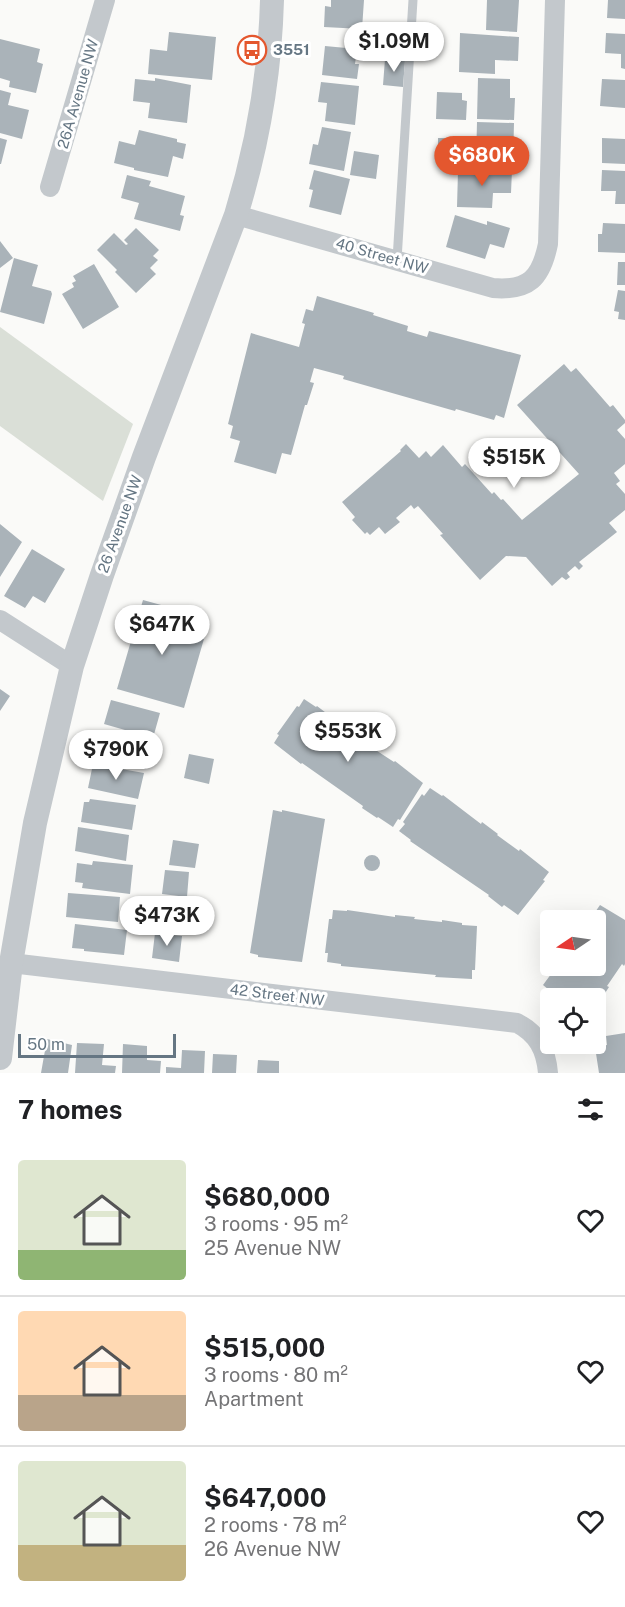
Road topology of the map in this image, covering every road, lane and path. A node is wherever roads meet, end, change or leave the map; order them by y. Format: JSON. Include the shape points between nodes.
{"nodes":[{"id":1,"x":105,"y":0,"type":"edge"},
{"id":2,"x":272,"y":0,"type":"edge"},
{"id":3,"x":413,"y":0,"type":"edge"},
{"id":4,"x":555,"y":0,"type":"edge"},
{"id":5,"x":50,"y":187,"type":"dead end"},
{"id":6,"x":236,"y":214,"type":"junction"},
{"id":7,"x":397,"y":260,"type":"junction"},
{"id":8,"x":0,"y":620,"type":"edge"},
{"id":9,"x":72,"y":666,"type":"junction"},
{"id":10,"x":11,"y":963,"type":"junction"},
{"id":11,"x":0,"y":1059,"type":"edge"},
{"id":12,"x":548,"y":1073,"type":"edge"}],
"edges":[{"from":1,"to":5,"type":"street","name":"26A Avenue NW"},
{"from":2,"to":6,"type":"street","name":"26 Avenue NW","via":[[260,128]]},
{"from":3,"to":7,"type":"lane"},
{"from":4,"to":7,"type":"street","name":"40 Street NW","via":[[548,244],[541,267],[528,284],[514,289],[493,288]]},
{"from":6,"to":7,"type":"street","name":"40 Street NW"},
{"from":6,"to":9,"type":"street","name":"26 Avenue NW","via":[[144,458]]},
{"from":8,"to":9,"type":"street"},
{"from":9,"to":10,"type":"street","name":"26 Avenue NW","via":[[35,823]]},
{"from":10,"to":11,"type":"street","name":"26 Avenue NW"},
{"from":10,"to":12,"type":"street","name":"42 Street NW","via":[[517,1023],[538,1039]]}]}
